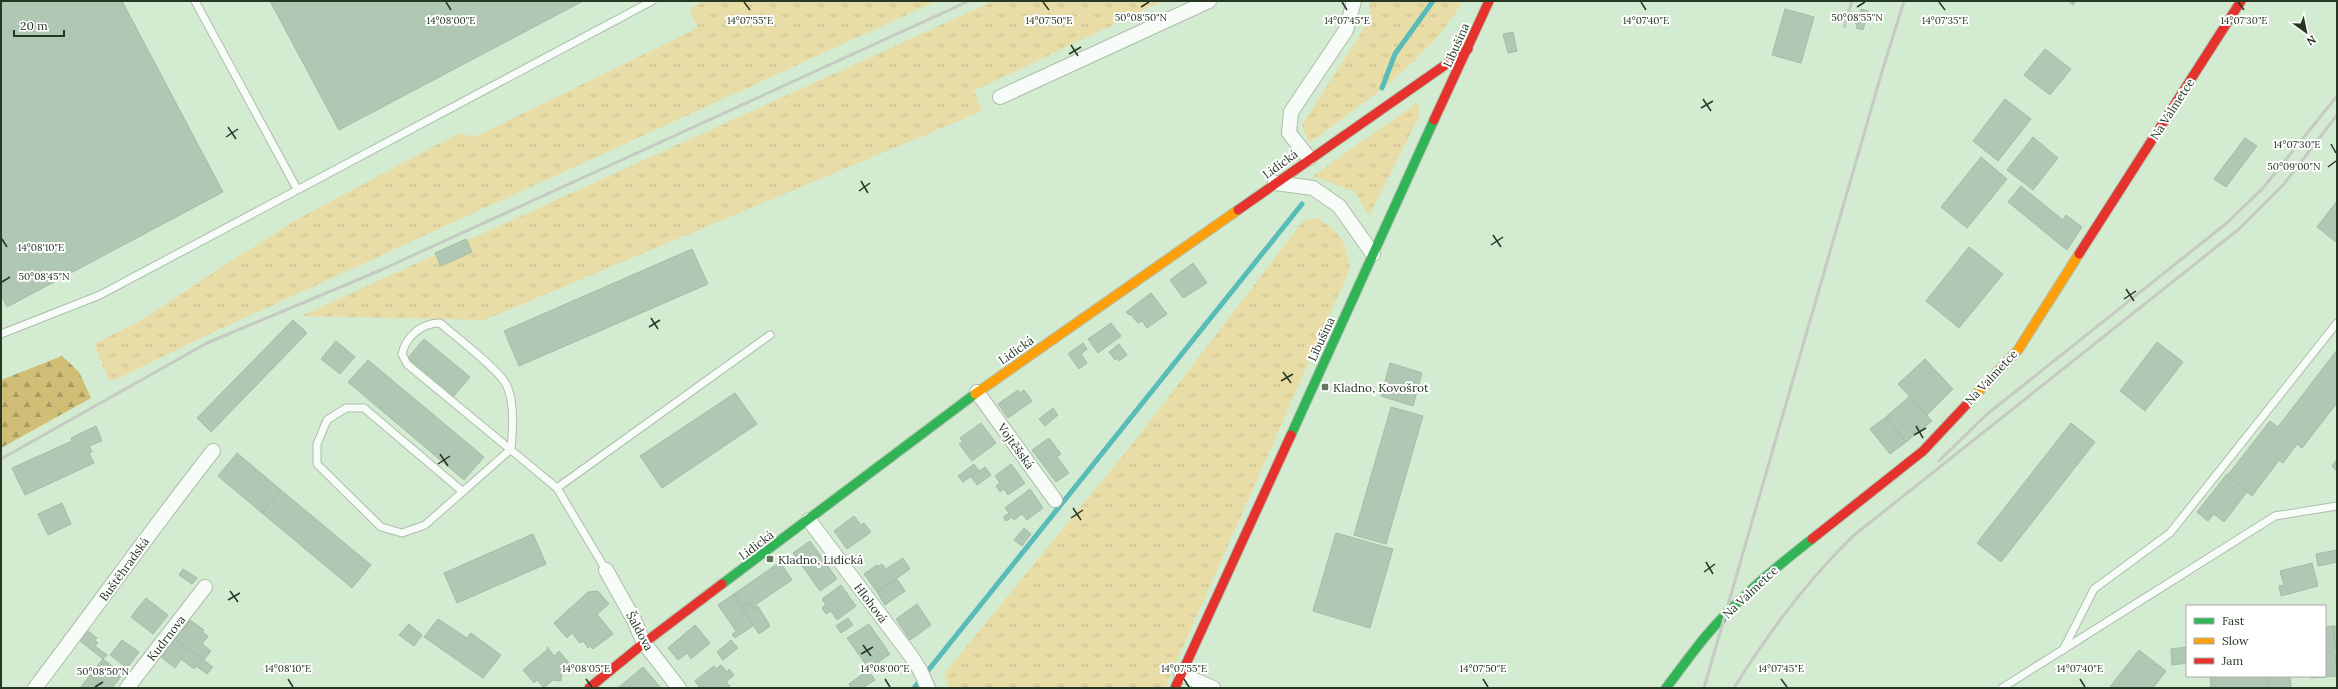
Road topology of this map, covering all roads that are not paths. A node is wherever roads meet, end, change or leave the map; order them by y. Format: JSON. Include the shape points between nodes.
{"nodes":[{"id":1,"x":195,"y":1,"type":"edge"},
{"id":2,"x":652,"y":1,"type":"edge"},
{"id":3,"x":1209,"y":1,"type":"edge"},
{"id":4,"x":1354,"y":1,"type":"edge"},
{"id":5,"x":1489,"y":1,"type":"edge"},
{"id":6,"x":2241,"y":1,"type":"edge"},
{"id":7,"x":1468,"y":49,"type":"junction"},
{"id":8,"x":1000,"y":97,"type":"dead end"},
{"id":9,"x":1308,"y":158,"type":"junction"},
{"id":10,"x":1275,"y":183,"type":"junction"},
{"id":11,"x":296,"y":189,"type":"junction"},
{"id":12,"x":1373,"y":254,"type":"junction"},
{"id":13,"x":2337,"y":323,"type":"edge"},
{"id":14,"x":1,"y":334,"type":"edge"},
{"id":15,"x":770,"y":335,"type":"dead end"},
{"id":16,"x":977,"y":392,"type":"junction"},
{"id":17,"x":511,"y":449,"type":"junction"},
{"id":18,"x":213,"y":451,"type":"dead end"},
{"id":19,"x":557,"y":488,"type":"junction"},
{"id":20,"x":462,"y":491,"type":"junction"},
{"id":21,"x":1056,"y":500,"type":"dead end"},
{"id":22,"x":2337,"y":506,"type":"edge"},
{"id":23,"x":809,"y":520,"type":"junction"},
{"id":24,"x":606,"y":570,"type":"joint"},
{"id":25,"x":205,"y":587,"type":"dead end"},
{"id":26,"x":644,"y":643,"type":"junction"},
{"id":27,"x":2064,"y":650,"type":"junction"},
{"id":28,"x":1181,"y":674,"type":"junction"},
{"id":29,"x":36,"y":687,"type":"edge"},
{"id":30,"x":127,"y":688,"type":"edge"},
{"id":31,"x":589,"y":688,"type":"edge"},
{"id":32,"x":680,"y":688,"type":"edge"},
{"id":33,"x":928,"y":688,"type":"edge"},
{"id":34,"x":1175,"y":688,"type":"edge"},
{"id":35,"x":1213,"y":688,"type":"edge"},
{"id":36,"x":1666,"y":688,"type":"edge"},
{"id":37,"x":2002,"y":688,"type":"edge"}],
"edges":[{"from":1,"to":11,"type":"lane"},
{"from":2,"to":11,"type":"lane"},
{"from":3,"to":8,"type":"street"},
{"from":4,"to":9,"type":"street","via":[[1346,30],[1291,112],[1289,133]]},
{"from":5,"to":7,"type":"street","name":"Libušina"},
{"from":6,"to":36,"type":"street","name":"Na Valmetce","via":[[2018,350],[1923,451],[1779,565],[1726,615],[1706,636]]},
{"from":7,"to":9,"type":"street","name":"Lidická"},
{"from":7,"to":12,"type":"street","name":"Libušina"},
{"from":9,"to":10,"type":"street","name":"Lidická"},
{"from":10,"to":12,"type":"street","via":[[1313,188],[1339,206]]},
{"from":10,"to":16,"type":"street","name":"Lidická"},
{"from":11,"to":14,"type":"lane","via":[[100,295]]},
{"from":12,"to":28,"type":"street","name":"Libušina"},
{"from":13,"to":27,"type":"lane","via":[[2170,533],[2094,589]]},
{"from":15,"to":19,"type":"lane"},
{"from":16,"to":21,"type":"street","name":"Vojtěšská"},
{"from":16,"to":23,"type":"street","name":"Lidická"},
{"from":17,"to":17,"type":"lane","via":[[514,426],[507,384],[496,371],[440,323],[430,323],[418,328],[403,346],[402,354],[407,364]]},
{"from":17,"to":19,"type":"lane"},
{"from":17,"to":20,"type":"lane"},
{"from":18,"to":29,"type":"street","name":"Buštěhradská"},
{"from":19,"to":24,"type":"lane"},
{"from":20,"to":20,"type":"lane","via":[[425,525],[402,533],[381,527],[317,464],[317,444],[327,420],[346,408],[364,408]]},
{"from":22,"to":27,"type":"lane","via":[[2275,516]]},
{"from":23,"to":26,"type":"street","name":"Lidická"},
{"from":23,"to":33,"type":"street","name":"Hlohová","via":[[920,670]]},
{"from":24,"to":26,"type":"street","name":"Šaldova"},
{"from":25,"to":30,"type":"street","name":"Kudrnova"},
{"from":26,"to":31,"type":"street","name":"Lidická"},
{"from":26,"to":32,"type":"street","name":"Šaldova"},
{"from":27,"to":37,"type":"lane"},
{"from":28,"to":34,"type":"street","name":"Libušina"},
{"from":28,"to":35,"type":"street"}]}
